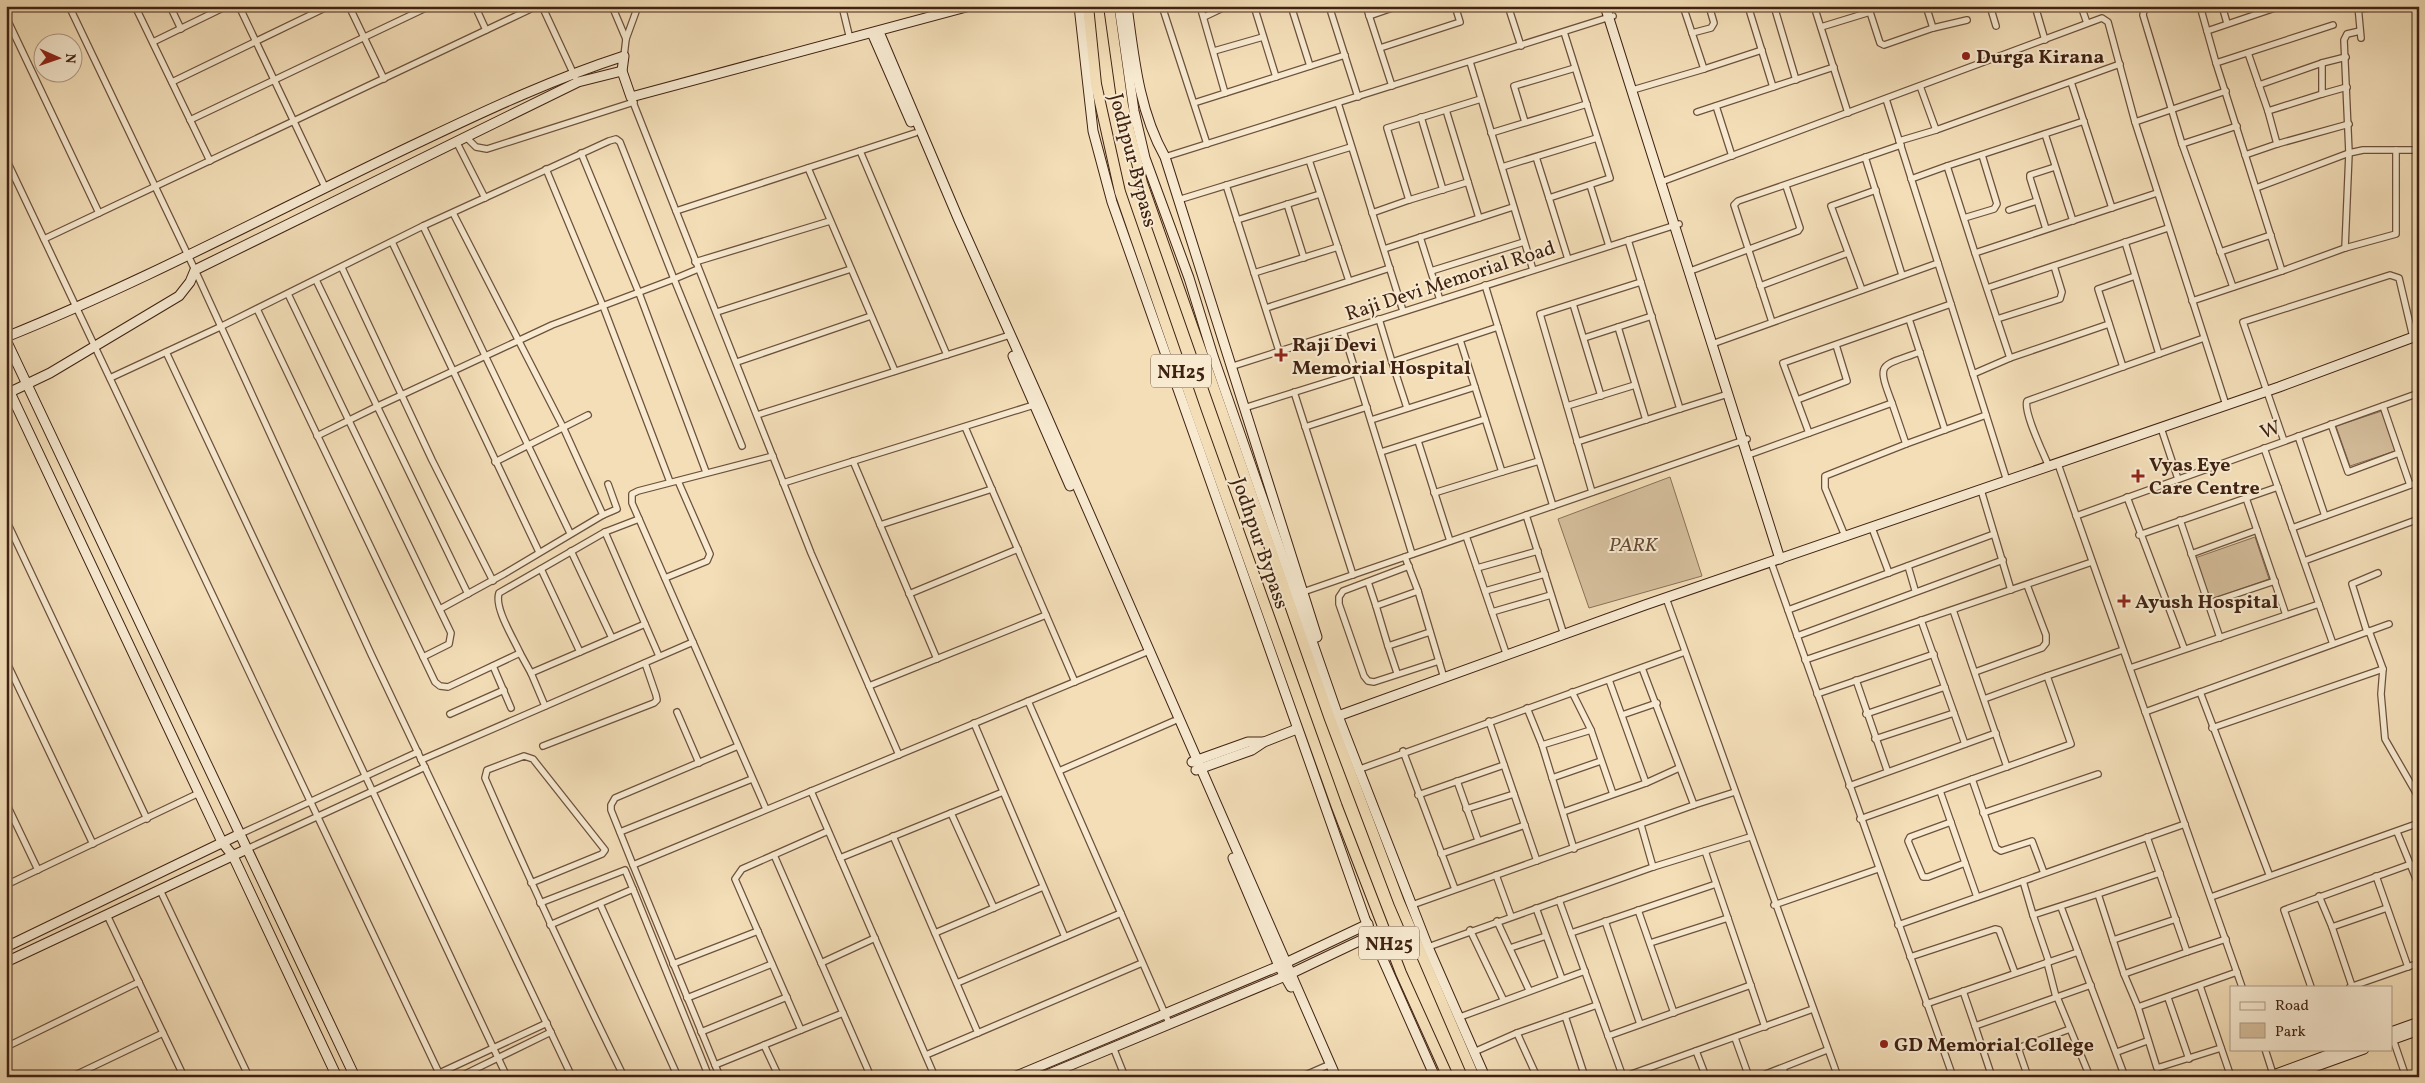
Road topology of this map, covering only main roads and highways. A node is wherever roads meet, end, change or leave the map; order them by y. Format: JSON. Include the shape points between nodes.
{"nodes":[{"id":1,"x":1088,"y":6,"type":"edge"},
{"id":2,"x":1109,"y":6,"type":"edge"},
{"id":3,"x":1448,"y":1077,"type":"edge"},
{"id":4,"x":1474,"y":1077,"type":"edge"}],
"edges":[{"from":1,"to":3,"type":"highway","name":"Jodhpur Bypass","number":"NH25","via":[[1096,84],[1120,192],[1337,807],[1401,972]]},
{"from":2,"to":4,"type":"highway","via":[[1125,115],[1142,183],[1360,797],[1406,920]]}]}
